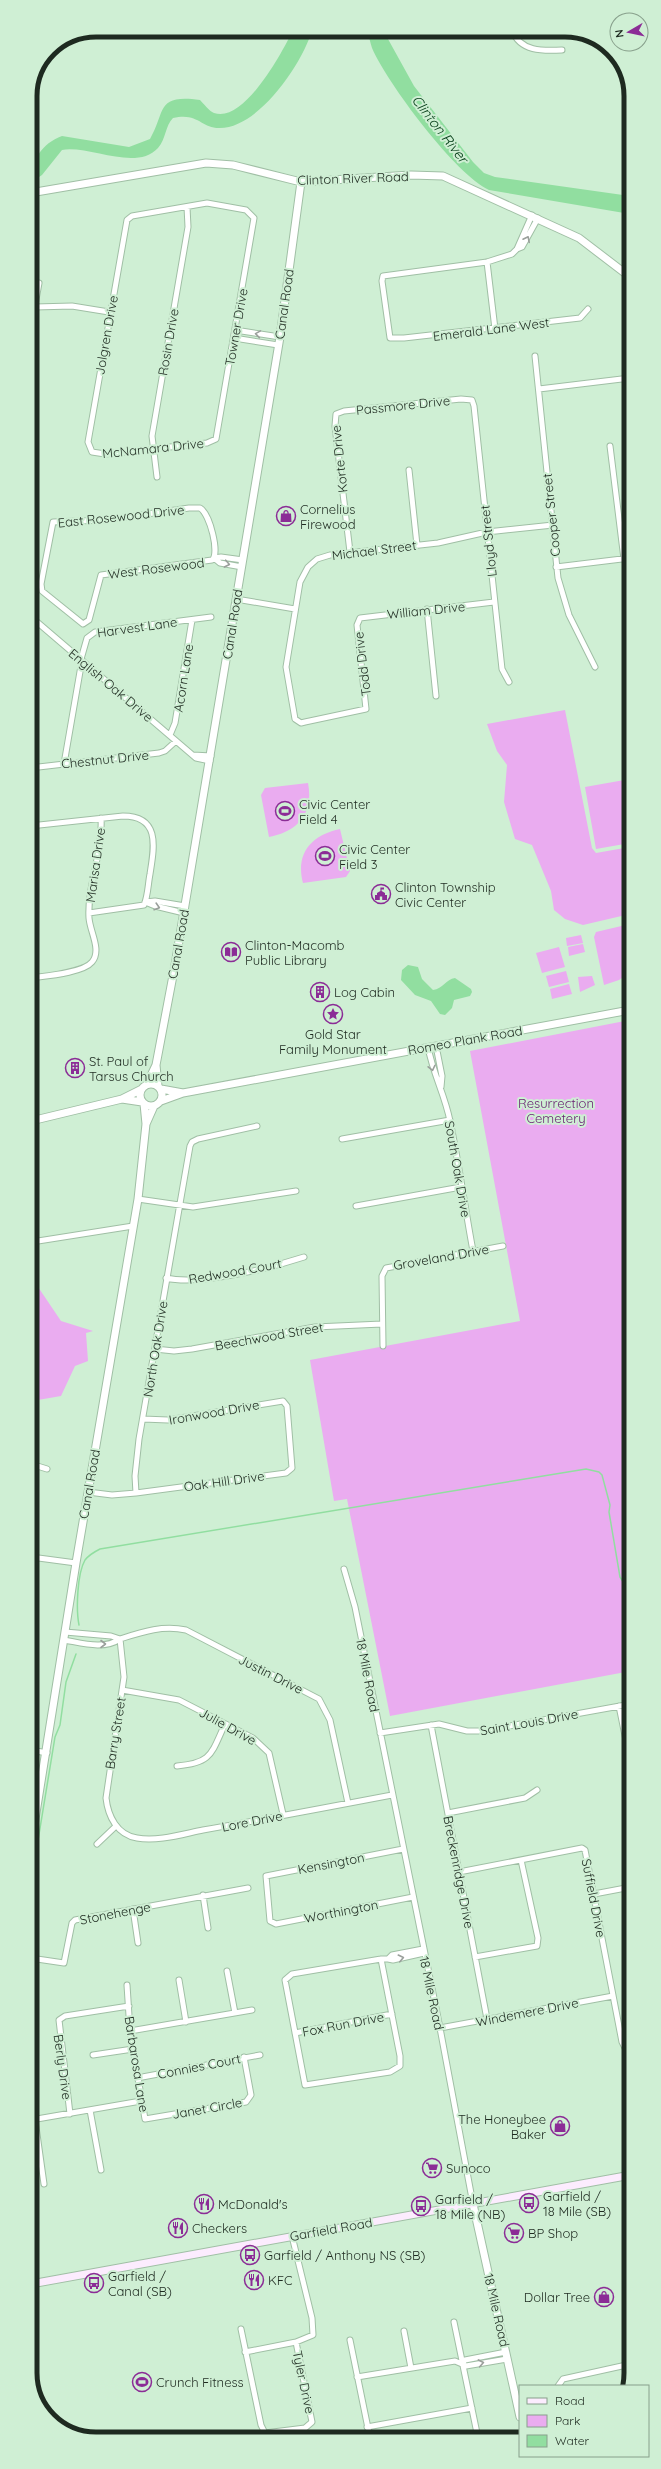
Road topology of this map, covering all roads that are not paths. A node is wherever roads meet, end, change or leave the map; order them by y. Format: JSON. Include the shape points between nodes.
{"nodes":[{"id":1,"x":517,"y":37,"type":"edge"},
{"id":2,"x":562,"y":50,"type":"dead end"},
{"id":3,"x":301,"y":182,"type":"junction"},
{"id":4,"x":37,"y":192,"type":"edge"},
{"id":5,"x":187,"y":207,"type":"junction"},
{"id":6,"x":535,"y":216,"type":"junction"},
{"id":7,"x":487,"y":262,"type":"junction"},
{"id":8,"x":624,"y":272,"type":"edge"},
{"id":9,"x":39,"y":283,"type":"dead end"},
{"id":10,"x":37,"y":295,"type":"edge"},
{"id":11,"x":37,"y":307,"type":"edge"},
{"id":12,"x":588,"y":309,"type":"dead end"},
{"id":13,"x":109,"y":312,"type":"junction"},
{"id":14,"x":495,"y":329,"type":"junction"},
{"id":15,"x":235,"y":330,"type":"junction"},
{"id":16,"x":280,"y":337,"type":"junction"},
{"id":17,"x":234,"y":338,"type":"junction"},
{"id":18,"x":278,"y":345,"type":"junction"},
{"id":19,"x":535,"y":356,"type":"dead end"},
{"id":20,"x":624,"y":379,"type":"edge"},
{"id":21,"x":539,"y":389,"type":"junction"},
{"id":22,"x":470,"y":399,"type":"joint"},
{"id":23,"x":336,"y":414,"type":"joint"},
{"id":24,"x":216,"y":439,"type":"joint"},
{"id":25,"x":610,"y":446,"type":"dead end"},
{"id":26,"x":153,"y":449,"type":"junction"},
{"id":27,"x":90,"y":451,"type":"joint"},
{"id":28,"x":409,"y":470,"type":"dead end"},
{"id":29,"x":157,"y":477,"type":"dead end"},
{"id":30,"x":553,"y":526,"type":"junction"},
{"id":31,"x":487,"y":532,"type":"junction"},
{"id":32,"x":417,"y":545,"type":"junction"},
{"id":33,"x":350,"y":552,"type":"junction"},
{"id":34,"x":214,"y":558,"type":"junction"},
{"id":35,"x":624,"y":559,"type":"joint"},
{"id":36,"x":242,"y":564,"type":"junction"},
{"id":37,"x":556,"y":567,"type":"junction"},
{"id":38,"x":236,"y":599,"type":"junction"},
{"id":39,"x":494,"y":602,"type":"junction"},
{"id":40,"x":295,"y":609,"type":"junction"},
{"id":41,"x":426,"y":610,"type":"junction"},
{"id":42,"x":211,"y":618,"type":"dead end"},
{"id":43,"x":192,"y":620,"type":"junction"},
{"id":44,"x":358,"y":620,"type":"joint"},
{"id":45,"x":37,"y":623,"type":"edge"},
{"id":46,"x":86,"y":623,"type":"joint"},
{"id":47,"x":82,"y":660,"type":"junction"},
{"id":48,"x":596,"y":667,"type":"dead end"},
{"id":49,"x":509,"y":682,"type":"dead end"},
{"id":50,"x":436,"y":696,"type":"dead end"},
{"id":51,"x":366,"y":709,"type":"joint"},
{"id":52,"x":170,"y":735,"type":"junction"},
{"id":53,"x":176,"y":741,"type":"junction"},
{"id":54,"x":210,"y":758,"type":"junction"},
{"id":55,"x":64,"y":764,"type":"junction"},
{"id":56,"x":37,"y":767,"type":"edge"},
{"id":57,"x":101,"y":818,"type":"junction"},
{"id":58,"x":37,"y":825,"type":"edge"},
{"id":59,"x":145,"y":902,"type":"junction"},
{"id":60,"x":184,"y":909,"type":"junction"},
{"id":61,"x":89,"y":913,"type":"junction"},
{"id":62,"x":37,"y":977,"type":"edge"},
{"id":63,"x":624,"y":1011,"type":"edge"},
{"id":64,"x":436,"y":1046,"type":"junction"},
{"id":65,"x":428,"y":1047,"type":"junction"},
{"id":66,"x":156,"y":1065,"type":"junction"},
{"id":67,"x":144,"y":1086,"type":"junction"},
{"id":68,"x":441,"y":1086,"type":"junction"},
{"id":69,"x":160,"y":1087,"type":"junction"},
{"id":70,"x":183,"y":1093,"type":"junction"},
{"id":71,"x":122,"y":1099,"type":"junction"},
{"id":72,"x":161,"y":1101,"type":"junction"},
{"id":73,"x":143,"y":1103,"type":"junction"},
{"id":74,"x":154,"y":1106,"type":"junction"},
{"id":75,"x":37,"y":1120,"type":"edge"},
{"id":76,"x":450,"y":1120,"type":"junction"},
{"id":77,"x":146,"y":1124,"type":"junction"},
{"id":78,"x":257,"y":1126,"type":"dead end"},
{"id":79,"x":342,"y":1139,"type":"dead end"},
{"id":80,"x":461,"y":1186,"type":"junction"},
{"id":81,"x":296,"y":1191,"type":"dead end"},
{"id":82,"x":138,"y":1199,"type":"junction"},
{"id":83,"x":178,"y":1206,"type":"junction"},
{"id":84,"x":356,"y":1206,"type":"dead end"},
{"id":85,"x":133,"y":1226,"type":"junction"},
{"id":86,"x":38,"y":1241,"type":"dead end"},
{"id":87,"x":503,"y":1246,"type":"dead end"},
{"id":88,"x":473,"y":1251,"type":"junction"},
{"id":89,"x":304,"y":1257,"type":"dead end"},
{"id":90,"x":166,"y":1278,"type":"junction"},
{"id":91,"x":382,"y":1324,"type":"junction"},
{"id":92,"x":383,"y":1346,"type":"dead end"},
{"id":93,"x":155,"y":1349,"type":"junction"},
{"id":94,"x":285,"y":1402,"type":"joint"},
{"id":95,"x":143,"y":1419,"type":"junction"},
{"id":96,"x":37,"y":1466,"type":"edge"},
{"id":97,"x":47,"y":1469,"type":"dead end"},
{"id":98,"x":88,"y":1492,"type":"junction"},
{"id":99,"x":136,"y":1493,"type":"junction"},
{"id":100,"x":37,"y":1558,"type":"edge"},
{"id":101,"x":76,"y":1563,"type":"junction"},
{"id":102,"x":344,"y":1569,"type":"dead end"},
{"id":103,"x":80,"y":1634,"type":"junction"},
{"id":104,"x":65,"y":1636,"type":"junction"},
{"id":105,"x":120,"y":1639,"type":"junction"},
{"id":106,"x":79,"y":1642,"type":"junction"},
{"id":107,"x":122,"y":1690,"type":"junction"},
{"id":108,"x":624,"y":1705,"type":"edge"},
{"id":109,"x":619,"y":1706,"type":"junction"},
{"id":110,"x":225,"y":1724,"type":"junction"},
{"id":111,"x":431,"y":1724,"type":"junction"},
{"id":112,"x":624,"y":1731,"type":"edge"},
{"id":113,"x":380,"y":1733,"type":"junction"},
{"id":114,"x":37,"y":1751,"type":"edge"},
{"id":115,"x":47,"y":1753,"type":"junction"},
{"id":116,"x":177,"y":1766,"type":"dead end"},
{"id":117,"x":536,"y":1790,"type":"dead end"},
{"id":118,"x":392,"y":1795,"type":"junction"},
{"id":119,"x":348,"y":1803,"type":"junction"},
{"id":120,"x":37,"y":1810,"type":"edge"},
{"id":121,"x":448,"y":1813,"type":"junction"},
{"id":122,"x":283,"y":1814,"type":"junction"},
{"id":123,"x":116,"y":1826,"type":"junction"},
{"id":124,"x":97,"y":1844,"type":"dead end"},
{"id":125,"x":403,"y":1849,"type":"junction"},
{"id":126,"x":521,"y":1860,"type":"junction"},
{"id":127,"x":459,"y":1872,"type":"junction"},
{"id":128,"x":248,"y":1888,"type":"dead end"},
{"id":129,"x":624,"y":1888,"type":"edge"},
{"id":130,"x":594,"y":1894,"type":"junction"},
{"id":131,"x":203,"y":1896,"type":"junction"},
{"id":132,"x":412,"y":1897,"type":"junction"},
{"id":133,"x":133,"y":1909,"type":"junction"},
{"id":134,"x":270,"y":1921,"type":"joint"},
{"id":135,"x":208,"y":1928,"type":"dead end"},
{"id":136,"x":138,"y":1943,"type":"dead end"},
{"id":137,"x":423,"y":1951,"type":"junction"},
{"id":138,"x":475,"y":1957,"type":"junction"},
{"id":139,"x":37,"y":1959,"type":"edge"},
{"id":140,"x":381,"y":1959,"type":"junction"},
{"id":141,"x":228,"y":1971,"type":"dead end"},
{"id":142,"x":179,"y":1980,"type":"dead end"},
{"id":143,"x":127,"y":1985,"type":"dead end"},
{"id":144,"x":613,"y":1996,"type":"junction"},
{"id":145,"x":129,"y":2006,"type":"junction"},
{"id":146,"x":252,"y":2010,"type":"dead end"},
{"id":147,"x":235,"y":2013,"type":"junction"},
{"id":148,"x":392,"y":2014,"type":"junction"},
{"id":149,"x":487,"y":2019,"type":"junction"},
{"id":150,"x":186,"y":2022,"type":"junction"},
{"id":151,"x":440,"y":2028,"type":"junction"},
{"id":152,"x":130,"y":2031,"type":"junction"},
{"id":153,"x":295,"y":2033,"type":"junction"},
{"id":154,"x":624,"y":2034,"type":"edge"},
{"id":155,"x":133,"y":2049,"type":"junction"},
{"id":156,"x":93,"y":2055,"type":"dead end"},
{"id":157,"x":260,"y":2055,"type":"dead end"},
{"id":158,"x":244,"y":2057,"type":"junction"},
{"id":159,"x":137,"y":2078,"type":"junction"},
{"id":160,"x":141,"y":2101,"type":"junction"},
{"id":161,"x":90,"y":2110,"type":"junction"},
{"id":162,"x":70,"y":2114,"type":"junction"},
{"id":163,"x":37,"y":2119,"type":"edge"},
{"id":164,"x":145,"y":2119,"type":"joint"},
{"id":165,"x":37,"y":2143,"type":"edge"},
{"id":166,"x":101,"y":2170,"type":"dead end"},
{"id":167,"x":624,"y":2176,"type":"edge"},
{"id":168,"x":44,"y":2184,"type":"dead end"},
{"id":169,"x":473,"y":2204,"type":"junction"},
{"id":170,"x":292,"y":2236,"type":"junction"},
{"id":171,"x":37,"y":2283,"type":"edge"},
{"id":172,"x":454,"y":2322,"type":"dead end"},
{"id":173,"x":241,"y":2329,"type":"dead end"},
{"id":174,"x":404,"y":2331,"type":"dead end"},
{"id":175,"x":350,"y":2340,"type":"dead end"},
{"id":176,"x":296,"y":2342,"type":"junction"},
{"id":177,"x":245,"y":2352,"type":"junction"},
{"id":178,"x":507,"y":2355,"type":"junction"},
{"id":179,"x":462,"y":2364,"type":"junction"},
{"id":180,"x":624,"y":2366,"type":"edge"},
{"id":181,"x":411,"y":2368,"type":"junction"},
{"id":182,"x":357,"y":2376,"type":"junction"},
{"id":183,"x":558,"y":2384,"type":"edge"},
{"id":184,"x":472,"y":2408,"type":"junction"},
{"id":185,"x":519,"y":2412,"type":"edge"},
{"id":186,"x":367,"y":2427,"type":"junction"},
{"id":187,"x":265,"y":2432,"type":"edge"},
{"id":188,"x":273,"y":2432,"type":"edge"},
{"id":189,"x":368,"y":2432,"type":"edge"},
{"id":190,"x":477,"y":2432,"type":"edge"}],
"edges":[{"from":1,"to":2,"type":"street","via":[[534,50]]},
{"from":3,"to":4,"type":"street","name":"Clinton River Road","via":[[234,165],[206,163]]},
{"from":3,"to":6,"type":"street","name":"Clinton River Road","via":[[435,175]]},
{"from":3,"to":16,"type":"street","name":"Canal Road"},
{"from":5,"to":13,"type":"street","name":"Jolgren Drive","via":[[128,218]]},
{"from":5,"to":15,"type":"street","name":"Towner Drive","via":[[218,204],[246,210],[252,214],[254,220]]},
{"from":5,"to":26,"type":"street","name":"Rosin Drive","via":[[188,224],[152,436]]},
{"from":6,"to":7,"type":"street","via":[[512,254]]},
{"from":6,"to":8,"type":"street","name":"Clinton River Road","via":[[590,244]]},
{"from":7,"to":14,"type":"street"},
{"from":7,"to":14,"type":"street","name":"Emerald Lane West","via":[[383,276],[382,282],[390,338]]},
{"from":9,"to":10,"type":"street"},
{"from":11,"to":13,"type":"street","via":[[72,306]]},
{"from":12,"to":14,"type":"street","name":"Emerald Lane West","via":[[580,318]]},
{"from":13,"to":27,"type":"street","name":"Jolgren Drive","via":[[88,442]]},
{"from":16,"to":15,"type":"street","one_way":true},
{"from":15,"to":17,"type":"street","name":"Towner Drive"},
{"from":16,"to":18,"type":"street","name":"Canal Road"},
{"from":17,"to":18,"type":"street"},
{"from":17,"to":24,"type":"street","name":"Towner Drive"},
{"from":18,"to":36,"type":"street","name":"Canal Road"},
{"from":19,"to":21,"type":"street","name":"Cooper Street"},
{"from":20,"to":21,"type":"street"},
{"from":21,"to":30,"type":"street","name":"Cooper Street"},
{"from":22,"to":23,"type":"street","name":"Passmore Drive","via":[[344,411]]},
{"from":22,"to":31,"type":"street","name":"Lloyd Street","via":[[474,406]]},
{"from":23,"to":33,"type":"street","name":"Korte Drive","via":[[335,426]]},
{"from":24,"to":26,"type":"street","name":"McNamara Drive","via":[[207,443]]},
{"from":25,"to":35,"type":"street"},
{"from":26,"to":27,"type":"street","name":"McNamara Drive","via":[[105,454]]},
{"from":26,"to":29,"type":"street","name":"Rosin Drive"},
{"from":28,"to":32,"type":"street"},
{"from":30,"to":31,"type":"street","name":"Michael Street"},
{"from":30,"to":37,"type":"street","name":"Cooper Street"},
{"from":31,"to":32,"type":"street","name":"Michael Street"},
{"from":31,"to":39,"type":"street","name":"Lloyd Street"},
{"from":32,"to":33,"type":"street","name":"Michael Street"},
{"from":33,"to":40,"type":"street","name":"Michael Street","via":[[322,557],[308,567],[300,582]]},
{"from":34,"to":36,"type":"street","name":"West Rosewood","via":[[220,563]]},
{"from":34,"to":46,"type":"street","name":"West Rosewood","via":[[209,561],[101,575],[90,617]]},
{"from":34,"to":46,"type":"street","name":"East Rosewood Drive","via":[[209,520],[204,510],[199,508],[104,520],[60,520],[51,524],[41,587],[45,594],[78,622]]},
{"from":35,"to":37,"type":"street"},
{"from":36,"to":38,"type":"street","name":"Canal Road"},
{"from":37,"to":48,"type":"street","name":"Cooper Street","via":[[565,604]]},
{"from":38,"to":40,"type":"street"},
{"from":38,"to":54,"type":"street","name":"Canal Road"},
{"from":39,"to":41,"type":"street","name":"William Drive"},
{"from":39,"to":49,"type":"street","name":"Lloyd Street","via":[[502,669]]},
{"from":40,"to":51,"type":"street","name":"Michael Street","via":[[286,667],[297,721],[305,722]]},
{"from":41,"to":44,"type":"street","name":"William Drive","via":[[362,617]]},
{"from":41,"to":50,"type":"street"},
{"from":42,"to":43,"type":"street","name":"Harvest Lane"},
{"from":43,"to":47,"type":"street","name":"Harvest Lane","via":[[95,632],[87,638]]},
{"from":43,"to":52,"type":"street","name":"Acorn Lane","via":[[176,723]]},
{"from":44,"to":51,"type":"street","name":"Todd Drive"},
{"from":45,"to":47,"type":"street","name":"English Oak Drive"},
{"from":47,"to":52,"type":"street","name":"English Oak Drive"},
{"from":47,"to":55,"type":"street","name":"Harvest Lane"},
{"from":52,"to":53,"type":"street","name":"English Oak Drive"},
{"from":53,"to":54,"type":"street","name":"English Oak Drive","via":[[196,758]]},
{"from":53,"to":55,"type":"street","name":"Chestnut Drive","via":[[166,751],[159,753]]},
{"from":54,"to":60,"type":"street","name":"Canal Road"},
{"from":55,"to":56,"type":"street","name":"Chestnut Drive"},
{"from":57,"to":58,"type":"street"},
{"from":57,"to":59,"type":"street","via":[[128,816],[141,820],[149,827],[155,847]]},
{"from":57,"to":61,"type":"street","name":"Marisa Drive","via":[[101,838]]},
{"from":59,"to":60,"type":"street","via":[[154,906]]},
{"from":59,"to":61,"type":"street","via":[[141,907]]},
{"from":60,"to":66,"type":"street","name":"Canal Road"},
{"from":61,"to":62,"type":"street","name":"Marisa Drive","via":[[96,952],[92,963],[83,968]]},
{"from":63,"to":64,"type":"street","name":"Romeo Plank Road"},
{"from":64,"to":65,"type":"street","name":"Romeo Plank Road"},
{"from":64,"to":68,"type":"street","name":"South Oak Drive","via":[[442,1076]]},
{"from":65,"to":68,"type":"street","name":"South Oak Drive","one_way":true,"via":[[435,1079]]},
{"from":65,"to":70,"type":"street","name":"Romeo Plank Road"},
{"from":66,"to":67,"type":"street","name":"Canal Road"},
{"from":66,"to":69,"type":"street","name":"Canal Road"},
{"from":67,"to":69,"type":"street"},
{"from":67,"to":71,"type":"street"},
{"from":67,"to":73,"type":"street","via":[[140,1096]]},
{"from":68,"to":76,"type":"street","name":"South Oak Drive"},
{"from":69,"to":70,"type":"street","name":"Romeo Plank Road"},
{"from":69,"to":72,"type":"street"},
{"from":70,"to":72,"type":"street","name":"Romeo Plank Road"},
{"from":71,"to":73,"type":"street"},
{"from":71,"to":75,"type":"street"},
{"from":72,"to":74,"type":"street"},
{"from":73,"to":74,"type":"street"},
{"from":73,"to":77,"type":"street","name":"Canal Road"},
{"from":74,"to":77,"type":"street","name":"Canal Road"},
{"from":76,"to":79,"type":"street"},
{"from":76,"to":80,"type":"street","name":"South Oak Drive"},
{"from":77,"to":82,"type":"street","name":"Canal Road"},
{"from":78,"to":83,"type":"street","name":"North Oak Drive","via":[[192,1142]]},
{"from":80,"to":84,"type":"street"},
{"from":80,"to":88,"type":"street","name":"South Oak Drive"},
{"from":81,"to":83,"type":"street","via":[[211,1206]]},
{"from":82,"to":83,"type":"street"},
{"from":82,"to":85,"type":"street","name":"Canal Road"},
{"from":83,"to":90,"type":"street","name":"North Oak Drive"},
{"from":85,"to":86,"type":"street"},
{"from":85,"to":98,"type":"street","name":"Canal Road"},
{"from":87,"to":88,"type":"street","name":"Groveland Drive"},
{"from":88,"to":91,"type":"street","name":"Groveland Drive","via":[[386,1268],[382,1276]]},
{"from":89,"to":90,"type":"street","name":"Redwood Court","via":[[204,1279],[182,1281]]},
{"from":90,"to":93,"type":"street","name":"North Oak Drive"},
{"from":91,"to":92,"type":"street","name":"Groveland Drive"},
{"from":91,"to":93,"type":"street","name":"Beechwood Street","via":[[315,1327],[192,1349]]},
{"from":93,"to":95,"type":"street","name":"North Oak Drive"},
{"from":94,"to":95,"type":"street","name":"Ironwood Drive","via":[[277,1401],[168,1420]]},
{"from":94,"to":99,"type":"street","name":"Oak Hill Drive","via":[[292,1462],[290,1471]]},
{"from":95,"to":99,"type":"street","name":"North Oak Drive","via":[[136,1457]]},
{"from":96,"to":97,"type":"street"},
{"from":98,"to":99,"type":"street","name":"Oak Hill Drive","via":[[112,1495]]},
{"from":98,"to":101,"type":"street","name":"Canal Road"},
{"from":100,"to":101,"type":"street"},
{"from":101,"to":104,"type":"street","name":"Canal Road"},
{"from":102,"to":113,"type":"street","name":"18 Mile Road","via":[[350,1587]]},
{"from":103,"to":104,"type":"street"},
{"from":103,"to":105,"type":"street"},
{"from":103,"to":106,"type":"street"},
{"from":104,"to":106,"type":"street","name":"Justin Drive"},
{"from":104,"to":115,"type":"street","name":"Canal Road"},
{"from":106,"to":105,"type":"street","name":"Justin Drive","one_way":true,"via":[[112,1644]]},
{"from":105,"to":107,"type":"street","name":"Barry Street","via":[[123,1657]]},
{"from":105,"to":119,"type":"street","name":"Justin Drive","via":[[139,1632],[167,1627],[186,1630],[319,1699],[330,1720]]},
{"from":107,"to":110,"type":"street","name":"Julie Drive","via":[[171,1697]]},
{"from":107,"to":123,"type":"street","name":"Barry Street","via":[[106,1786],[107,1809]]},
{"from":108,"to":109,"type":"street","name":"Saint Louis Drive"},
{"from":109,"to":111,"type":"street","name":"Saint Louis Drive","via":[[482,1731]]},
{"from":109,"to":112,"type":"street"},
{"from":110,"to":116,"type":"street","via":[[206,1758],[197,1764]]},
{"from":110,"to":122,"type":"street","name":"Julie Drive","via":[[253,1738],[269,1753]]},
{"from":111,"to":113,"type":"street","name":"Saint Louis Drive"},
{"from":111,"to":121,"type":"street","name":"Breckenridge Drive"},
{"from":113,"to":118,"type":"street","name":"18 Mile Road"},
{"from":114,"to":115,"type":"street"},
{"from":115,"to":120,"type":"street","name":"Canal Road"},
{"from":117,"to":121,"type":"street","via":[[525,1798]]},
{"from":118,"to":119,"type":"street","name":"Lore Drive"},
{"from":118,"to":125,"type":"street","name":"18 Mile Road"},
{"from":119,"to":122,"type":"street","name":"Lore Drive"},
{"from":121,"to":127,"type":"street","name":"Breckenridge Drive"},
{"from":122,"to":123,"type":"street","name":"Lore Drive","via":[[148,1839],[129,1836]]},
{"from":123,"to":124,"type":"street"},
{"from":125,"to":132,"type":"street","name":"18 Mile Road"},
{"from":125,"to":134,"type":"street","name":"Kensington","via":[[266,1876]]},
{"from":126,"to":127,"type":"street","name":"Suffield Drive"},
{"from":126,"to":130,"type":"street","name":"Suffield Drive","via":[[582,1848],[586,1850]]},
{"from":126,"to":138,"type":"street","via":[[538,1938],[537,1946]]},
{"from":127,"to":138,"type":"street","name":"Breckenridge Drive"},
{"from":128,"to":131,"type":"street","name":"Stonehenge"},
{"from":129,"to":130,"type":"street"},
{"from":130,"to":144,"type":"street","name":"Suffield Drive"},
{"from":131,"to":133,"type":"street","name":"Stonehenge"},
{"from":131,"to":135,"type":"street"},
{"from":132,"to":134,"type":"street","name":"Worthington","via":[[276,1924]]},
{"from":132,"to":137,"type":"street","name":"18 Mile Road"},
{"from":133,"to":136,"type":"street"},
{"from":133,"to":139,"type":"street","name":"Stonehenge","via":[[74,1921],[64,1963]]},
{"from":137,"to":140,"type":"street"},
{"from":137,"to":151,"type":"street","name":"18 Mile Road"},
{"from":138,"to":149,"type":"street","name":"Breckenridge Drive"},
{"from":140,"to":148,"type":"street"},
{"from":140,"to":153,"type":"street","via":[[292,1974],[285,1980]]},
{"from":141,"to":147,"type":"street"},
{"from":142,"to":150,"type":"street"},
{"from":143,"to":145,"type":"street","name":"Barbarosa Lane"},
{"from":144,"to":149,"type":"street","name":"Windemere Drive"},
{"from":144,"to":154,"type":"street","name":"Suffield Drive"},
{"from":145,"to":152,"type":"street","name":"Barbarosa Lane"},
{"from":145,"to":162,"type":"street","name":"Berly Drive","via":[[65,2016],[59,2020]]},
{"from":146,"to":147,"type":"street"},
{"from":147,"to":150,"type":"street"},
{"from":148,"to":153,"type":"street","name":"Fox Run Drive"},
{"from":148,"to":153,"type":"street","via":[[400,2066],[390,2072],[305,2085]]},
{"from":149,"to":151,"type":"street","name":"Windemere Drive"},
{"from":150,"to":152,"type":"street"},
{"from":151,"to":169,"type":"street","name":"18 Mile Road"},
{"from":152,"to":155,"type":"street","name":"Barbarosa Lane"},
{"from":155,"to":156,"type":"street"},
{"from":155,"to":159,"type":"street","name":"Barbarosa Lane"},
{"from":157,"to":158,"type":"street","name":"Connies Court"},
{"from":158,"to":159,"type":"street","name":"Connies Court"},
{"from":158,"to":164,"type":"street","name":"Janet Circle","via":[[251,2095],[246,2102]]},
{"from":159,"to":160,"type":"street","name":"Barbarosa Lane"},
{"from":160,"to":161,"type":"street"},
{"from":160,"to":164,"type":"street","name":"Barbarosa Lane"},
{"from":161,"to":162,"type":"street"},
{"from":161,"to":166,"type":"street"},
{"from":162,"to":163,"type":"street"},
{"from":165,"to":168,"type":"street"},
{"from":167,"to":169,"type":"main road","name":"Garfield Road"},
{"from":169,"to":170,"type":"main road","name":"Garfield Road"},
{"from":169,"to":178,"type":"street","name":"18 Mile Road"},
{"from":170,"to":171,"type":"main road","name":"Garfield Road"},
{"from":170,"to":176,"type":"street","via":[[314,2330],[310,2337]]},
{"from":172,"to":179,"type":"street"},
{"from":173,"to":177,"type":"street"},
{"from":174,"to":181,"type":"street"},
{"from":175,"to":182,"type":"street"},
{"from":176,"to":177,"type":"street"},
{"from":176,"to":188,"type":"street","name":"Tyler Drive","via":[[312,2422],[305,2428]]},
{"from":177,"to":187,"type":"street","name":"Tyler Drive"},
{"from":178,"to":179,"type":"street","via":[[466,2366]]},
{"from":178,"to":185,"type":"street","name":"18 Mile Road"},
{"from":179,"to":181,"type":"street","via":[[455,2361]]},
{"from":179,"to":184,"type":"street"},
{"from":180,"to":183,"type":"street","via":[[563,2379]]},
{"from":181,"to":182,"type":"street"},
{"from":182,"to":186,"type":"street"},
{"from":184,"to":186,"type":"street"},
{"from":184,"to":190,"type":"street"},
{"from":186,"to":189,"type":"street"}]}
